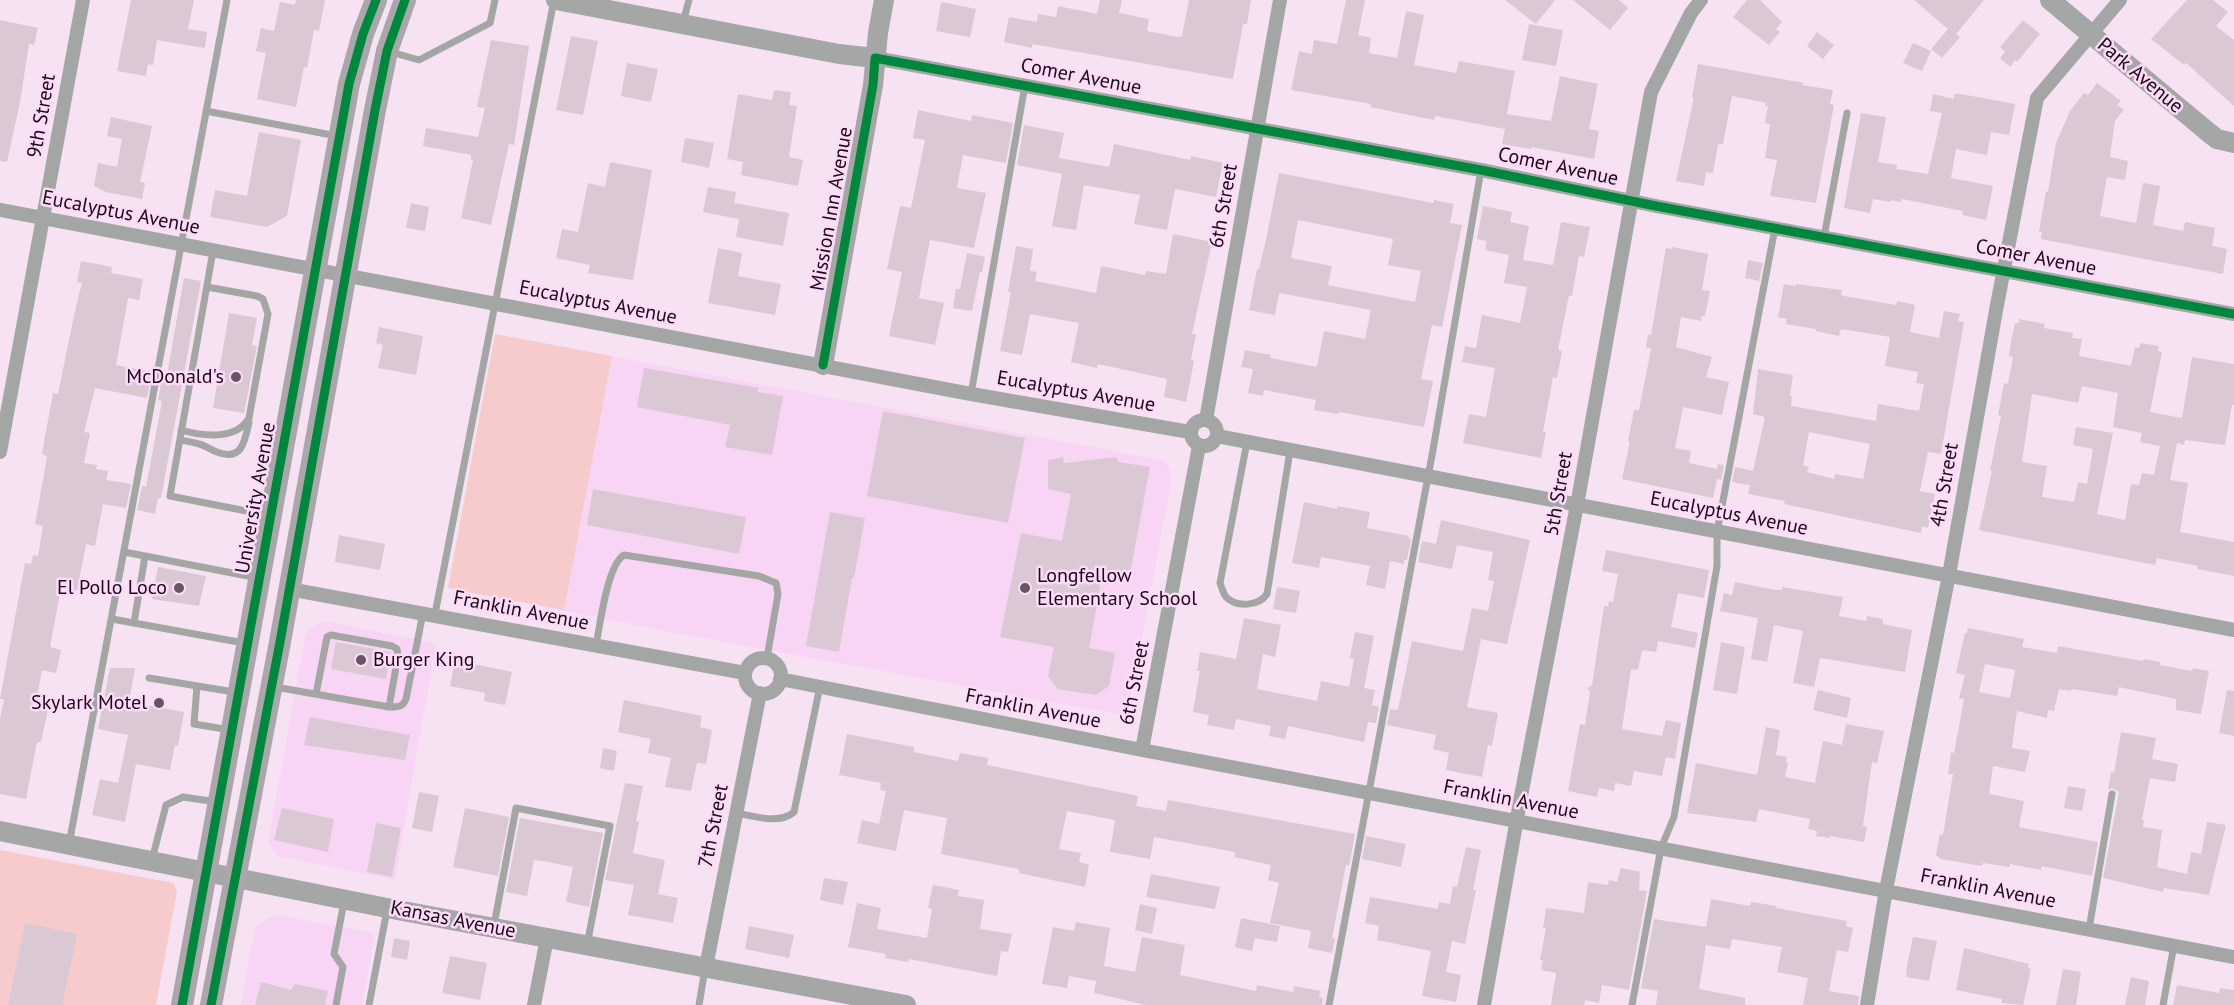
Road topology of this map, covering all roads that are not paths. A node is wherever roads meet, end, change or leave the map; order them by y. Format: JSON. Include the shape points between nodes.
{"nodes":[{"id":1,"x":83,"y":0,"type":"edge"},
{"id":2,"x":227,"y":0,"type":"edge"},
{"id":3,"x":376,"y":0,"type":"edge"},
{"id":4,"x":405,"y":0,"type":"edge"},
{"id":5,"x":495,"y":0,"type":"edge"},
{"id":6,"x":555,"y":0,"type":"edge"},
{"id":7,"x":689,"y":0,"type":"edge"},
{"id":8,"x":884,"y":0,"type":"edge"},
{"id":9,"x":1280,"y":0,"type":"edge"},
{"id":10,"x":1701,"y":0,"type":"edge"},
{"id":11,"x":2050,"y":0,"type":"edge"},
{"id":12,"x":2120,"y":0,"type":"edge"},
{"id":13,"x":614,"y":6,"type":"edge"},
{"id":14,"x":683,"y":24,"type":"junction"},
{"id":15,"x":2090,"y":35,"type":"junction"},
{"id":16,"x":387,"y":51,"type":"junction"},
{"id":17,"x":875,"y":58,"type":"junction"},
{"id":18,"x":1025,"y":85,"type":"junction"},
{"id":19,"x":206,"y":111,"type":"junction"},
{"id":20,"x":1847,"y":113,"type":"dead end"},
{"id":21,"x":1258,"y":129,"type":"junction"},
{"id":22,"x":339,"y":136,"type":"junction"},
{"id":23,"x":2234,"y":143,"type":"edge"},
{"id":24,"x":1481,"y":170,"type":"junction"},
{"id":25,"x":1630,"y":201,"type":"junction"},
{"id":26,"x":0,"y":210,"type":"edge"},
{"id":27,"x":43,"y":218,"type":"junction"},
{"id":28,"x":1774,"y":228,"type":"junction"},
{"id":29,"x":1824,"y":237,"type":"junction"},
{"id":30,"x":182,"y":244,"type":"junction"},
{"id":31,"x":213,"y":251,"type":"junction"},
{"id":32,"x":315,"y":270,"type":"junction"},
{"id":33,"x":2003,"y":270,"type":"junction"},
{"id":34,"x":346,"y":276,"type":"junction"},
{"id":35,"x":207,"y":287,"type":"junction"},
{"id":36,"x":495,"y":304,"type":"junction"},
{"id":37,"x":2234,"y":314,"type":"edge"},
{"id":38,"x":823,"y":365,"type":"junction"},
{"id":39,"x":971,"y":394,"type":"junction"},
{"id":40,"x":249,"y":418,"type":"junction"},
{"id":41,"x":1206,"y":420,"type":"junction"},
{"id":42,"x":181,"y":430,"type":"junction"},
{"id":43,"x":1190,"y":432,"type":"junction"},
{"id":44,"x":1217,"y":436,"type":"junction"},
{"id":45,"x":180,"y":440,"type":"junction"},
{"id":46,"x":1247,"y":442,"type":"junction"},
{"id":47,"x":1199,"y":446,"type":"junction"},
{"id":48,"x":1290,"y":451,"type":"junction"},
{"id":49,"x":0,"y":452,"type":"edge"},
{"id":50,"x":1428,"y":475,"type":"junction"},
{"id":51,"x":1577,"y":506,"type":"junction"},
{"id":52,"x":271,"y":516,"type":"junction"},
{"id":53,"x":1717,"y":532,"type":"junction"},
{"id":54,"x":124,"y":552,"type":"junction"},
{"id":55,"x":146,"y":556,"type":"junction"},
{"id":56,"x":1949,"y":575,"type":"junction"},
{"id":57,"x":260,"y":578,"type":"junction"},
{"id":58,"x":289,"y":589,"type":"junction"},
{"id":59,"x":429,"y":614,"type":"junction"},
{"id":60,"x":112,"y":619,"type":"junction"},
{"id":61,"x":134,"y":623,"type":"junction"},
{"id":62,"x":2234,"y":630,"type":"edge"},
{"id":63,"x":279,"y":642,"type":"junction"},
{"id":64,"x":249,"y":644,"type":"junction"},
{"id":65,"x":596,"y":645,"type":"junction"},
{"id":66,"x":766,"y":658,"type":"junction"},
{"id":67,"x":745,"y":674,"type":"junction"},
{"id":68,"x":149,"y":678,"type":"dead end"},
{"id":69,"x":780,"y":679,"type":"junction"},
{"id":70,"x":197,"y":686,"type":"junction"},
{"id":71,"x":271,"y":686,"type":"junction"},
{"id":72,"x":820,"y":686,"type":"junction"},
{"id":73,"x":240,"y":693,"type":"junction"},
{"id":74,"x":760,"y":693,"type":"junction"},
{"id":75,"x":316,"y":694,"type":"junction"},
{"id":76,"x":389,"y":707,"type":"junction"},
{"id":77,"x":233,"y":730,"type":"junction"},
{"id":78,"x":1142,"y":750,"type":"junction"},
{"id":79,"x":1370,"y":793,"type":"junction"},
{"id":80,"x":2112,"y":794,"type":"dead end"},
{"id":81,"x":219,"y":803,"type":"junction"},
{"id":82,"x":736,"y":813,"type":"junction"},
{"id":83,"x":1516,"y":821,"type":"junction"},
{"id":84,"x":0,"y":831,"type":"edge"},
{"id":85,"x":69,"y":844,"type":"junction"},
{"id":86,"x":1661,"y":848,"type":"junction"},
{"id":87,"x":152,"y":862,"type":"junction"},
{"id":88,"x":206,"y":872,"type":"junction"},
{"id":89,"x":236,"y":878,"type":"junction"},
{"id":90,"x":1886,"y":890,"type":"junction"},
{"id":91,"x":345,"y":899,"type":"junction"},
{"id":92,"x":387,"y":908,"type":"junction"},
{"id":93,"x":493,"y":928,"type":"junction"},
{"id":94,"x":2089,"y":928,"type":"junction"},
{"id":95,"x":546,"y":938,"type":"junction"},
{"id":96,"x":2174,"y":945,"type":"junction"},
{"id":97,"x":587,"y":946,"type":"junction"},
{"id":98,"x":2234,"y":957,"type":"edge"},
{"id":99,"x":706,"y":967,"type":"junction"},
{"id":100,"x":859,"y":1000,"type":"edge"},
{"id":101,"x":182,"y":1005,"type":"edge"},
{"id":102,"x":211,"y":1005,"type":"edge"},
{"id":103,"x":336,"y":1005,"type":"edge"},
{"id":104,"x":369,"y":1005,"type":"edge"},
{"id":105,"x":534,"y":1005,"type":"edge"},
{"id":106,"x":699,"y":1005,"type":"edge"},
{"id":107,"x":906,"y":1005,"type":"edge"},
{"id":108,"x":1329,"y":1005,"type":"edge"},
{"id":109,"x":1484,"y":1005,"type":"edge"},
{"id":110,"x":1632,"y":1005,"type":"edge"},
{"id":111,"x":1867,"y":1005,"type":"edge"},
{"id":112,"x":2163,"y":1005,"type":"edge"}],
"edges":[{"from":1,"to":27,"type":"street","name":"9th Street"},
{"from":2,"to":19,"type":"lane"},
{"from":3,"to":22,"type":"main road","name":"University Avenue","via":[[349,84]]},
{"from":4,"to":16,"type":"main road"},
{"from":5,"to":16,"type":"lane","via":[[490,23],[419,60]]},
{"from":6,"to":13,"type":"street","name":"Comer Avenue"},
{"from":6,"to":36,"type":"lane"},
{"from":7,"to":14,"type":"lane"},
{"from":8,"to":17,"type":"street","name":"Mission Inn Avenue"},
{"from":9,"to":21,"type":"street","name":"6th Street"},
{"from":10,"to":25,"type":"street","name":"5th Street","via":[[1651,92]]},
{"from":11,"to":15,"type":"street","name":"Park Avenue"},
{"from":12,"to":15,"type":"street","name":"4th Street"},
{"from":13,"to":14,"type":"street","name":"Comer Avenue"},
{"from":14,"to":17,"type":"street","name":"Comer Avenue"},
{"from":15,"to":23,"type":"street","name":"Park Avenue","via":[[2217,139]]},
{"from":15,"to":33,"type":"street","name":"4th Street","via":[[2037,98]]},
{"from":16,"to":34,"type":"main road"},
{"from":17,"to":18,"type":"street","name":"Comer Avenue"},
{"from":17,"to":38,"type":"street","name":"Mission Inn Avenue"},
{"from":18,"to":21,"type":"street","name":"Comer Avenue"},
{"from":18,"to":39,"type":"lane"},
{"from":19,"to":22,"type":"lane"},
{"from":19,"to":30,"type":"lane"},
{"from":20,"to":29,"type":"lane"},
{"from":21,"to":24,"type":"street","name":"Comer Avenue"},
{"from":21,"to":41,"type":"street","name":"6th Street"},
{"from":22,"to":32,"type":"main road","name":"University Avenue"},
{"from":24,"to":25,"type":"street","name":"Comer Avenue"},
{"from":24,"to":50,"type":"lane"},
{"from":25,"to":28,"type":"street","name":"Comer Avenue"},
{"from":25,"to":51,"type":"street","name":"5th Street"},
{"from":26,"to":27,"type":"street","name":"Eucalyptus Avenue"},
{"from":27,"to":30,"type":"street","name":"Eucalyptus Avenue"},
{"from":27,"to":49,"type":"street","name":"9th Street"},
{"from":28,"to":29,"type":"street","name":"Comer Avenue"},
{"from":28,"to":53,"type":"lane"},
{"from":29,"to":33,"type":"street","name":"Comer Avenue"},
{"from":30,"to":31,"type":"street","name":"Eucalyptus Avenue"},
{"from":30,"to":54,"type":"lane"},
{"from":31,"to":32,"type":"street","name":"Eucalyptus Avenue"},
{"from":31,"to":35,"type":"lane"},
{"from":32,"to":34,"type":"street","name":"Eucalyptus Avenue"},
{"from":32,"to":52,"type":"main road","name":"University Avenue"},
{"from":33,"to":37,"type":"street","name":"Comer Avenue"},
{"from":33,"to":56,"type":"street","name":"4th Street"},
{"from":34,"to":36,"type":"street","name":"Eucalyptus Avenue"},
{"from":34,"to":58,"type":"main road"},
{"from":35,"to":40,"type":"lane","via":[[257,296],[267,305]]},
{"from":35,"to":42,"type":"lane"},
{"from":36,"to":38,"type":"street","name":"Eucalyptus Avenue"},
{"from":36,"to":59,"type":"lane"},
{"from":38,"to":39,"type":"street","name":"Eucalyptus Avenue"},
{"from":39,"to":43,"type":"street","name":"Eucalyptus Avenue"},
{"from":40,"to":42,"type":"lane","via":[[238,429],[219,435],[202,436]]},
{"from":40,"to":45,"type":"lane","via":[[244,443],[237,452],[219,453]]},
{"from":41,"to":43,"type":"street","via":[[1194,423]]},
{"from":41,"to":44,"type":"street","via":[[1214,424]]},
{"from":42,"to":45,"type":"lane"},
{"from":43,"to":47,"type":"street","via":[[1192,441]]},
{"from":44,"to":46,"type":"street","name":"Eucalyptus Avenue"},
{"from":44,"to":47,"type":"street","via":[[1208,446]]},
{"from":45,"to":52,"type":"lane","via":[[170,496]]},
{"from":46,"to":48,"type":"street","name":"Eucalyptus Avenue"},
{"from":46,"to":48,"type":"lane","via":[[1220,583],[1227,598],[1236,603],[1263,601],[1267,594]]},
{"from":47,"to":78,"type":"street","name":"6th Street"},
{"from":48,"to":50,"type":"street","name":"Eucalyptus Avenue"},
{"from":50,"to":51,"type":"street","name":"Eucalyptus Avenue"},
{"from":50,"to":79,"type":"lane"},
{"from":51,"to":53,"type":"street","name":"Eucalyptus Avenue"},
{"from":51,"to":83,"type":"street","name":"5th Street"},
{"from":52,"to":57,"type":"main road","name":"University Avenue"},
{"from":52,"to":63,"type":"main road","via":[[283,519],[286,532],[272,615],[272,630]]},
{"from":53,"to":56,"type":"street","name":"Eucalyptus Avenue"},
{"from":53,"to":86,"type":"lane","via":[[1717,566],[1674,817]]},
{"from":54,"to":55,"type":"lane"},
{"from":54,"to":60,"type":"lane"},
{"from":55,"to":57,"type":"lane"},
{"from":55,"to":61,"type":"lane"},
{"from":56,"to":62,"type":"street","name":"Eucalyptus Avenue"},
{"from":56,"to":90,"type":"street","name":"4th Street"},
{"from":57,"to":64,"type":"main road","name":"University Avenue"},
{"from":58,"to":59,"type":"street","name":"Franklin Avenue"},
{"from":58,"to":63,"type":"main road"},
{"from":59,"to":65,"type":"street","name":"Franklin Avenue"},
{"from":59,"to":76,"type":"lane","via":[[404,704]]},
{"from":60,"to":61,"type":"lane"},
{"from":60,"to":85,"type":"lane"},
{"from":61,"to":64,"type":"lane"},
{"from":63,"to":71,"type":"main road"},
{"from":64,"to":73,"type":"main road","name":"University Avenue"},
{"from":65,"to":66,"type":"lane","via":[[612,572],[618,558],[624,555],[759,576],[776,583],[778,594]]},
{"from":65,"to":67,"type":"street","name":"Franklin Avenue"},
{"from":66,"to":67,"type":"street","via":[[755,659]]},
{"from":66,"to":69,"type":"street","via":[[780,669]]},
{"from":67,"to":74,"type":"street","via":[[748,685]]},
{"from":68,"to":70,"type":"lane"},
{"from":69,"to":72,"type":"street","name":"Franklin Avenue"},
{"from":69,"to":74,"type":"street","via":[[774,690]]},
{"from":70,"to":73,"type":"lane"},
{"from":70,"to":77,"type":"lane","via":[[194,724]]},
{"from":71,"to":75,"type":"lane"},
{"from":71,"to":89,"type":"main road"},
{"from":72,"to":78,"type":"street","name":"Franklin Avenue"},
{"from":72,"to":82,"type":"lane","via":[[794,812],[784,818]]},
{"from":73,"to":77,"type":"main road","name":"University Avenue"},
{"from":74,"to":82,"type":"street","name":"7th Street"},
{"from":75,"to":76,"type":"lane"},
{"from":75,"to":76,"type":"lane","via":[[327,637],[331,635],[397,649]]},
{"from":77,"to":81,"type":"main road","name":"University Avenue"},
{"from":78,"to":79,"type":"street","name":"Franklin Avenue"},
{"from":79,"to":83,"type":"street","name":"Franklin Avenue"},
{"from":79,"to":108,"type":"lane"},
{"from":80,"to":94,"type":"lane"},
{"from":81,"to":87,"type":"lane","via":[[183,797],[166,805]]},
{"from":81,"to":88,"type":"main road","name":"University Avenue"},
{"from":82,"to":99,"type":"street","name":"7th Street"},
{"from":83,"to":86,"type":"street","name":"Franklin Avenue"},
{"from":83,"to":109,"type":"street","name":"5th Street"},
{"from":84,"to":85,"type":"street","name":"Kansas Avenue"},
{"from":85,"to":87,"type":"street","name":"Kansas Avenue"},
{"from":86,"to":90,"type":"street","name":"Franklin Avenue"},
{"from":86,"to":110,"type":"lane"},
{"from":87,"to":88,"type":"street","name":"Kansas Avenue"},
{"from":88,"to":89,"type":"street","name":"Kansas Avenue"},
{"from":88,"to":101,"type":"main road","name":"University Avenue"},
{"from":89,"to":91,"type":"street","name":"Kansas Avenue"},
{"from":89,"to":102,"type":"main road"},
{"from":90,"to":94,"type":"street","name":"Franklin Avenue"},
{"from":90,"to":111,"type":"street","name":"4th Street"},
{"from":91,"to":92,"type":"street","name":"Kansas Avenue"},
{"from":91,"to":103,"type":"lane","via":[[334,954],[343,968]]},
{"from":92,"to":93,"type":"street","name":"Kansas Avenue"},
{"from":92,"to":104,"type":"lane"},
{"from":93,"to":95,"type":"street","name":"Kansas Avenue"},
{"from":93,"to":97,"type":"lane","via":[[516,808],[610,825]]},
{"from":94,"to":96,"type":"street","name":"Franklin Avenue"},
{"from":95,"to":97,"type":"street","name":"Kansas Avenue"},
{"from":95,"to":105,"type":"street"},
{"from":96,"to":98,"type":"street","name":"Franklin Avenue"},
{"from":96,"to":112,"type":"lane"},
{"from":97,"to":99,"type":"street","name":"Kansas Avenue"},
{"from":99,"to":100,"type":"street","name":"Kansas Avenue"},
{"from":99,"to":106,"type":"lane"},
{"from":100,"to":107,"type":"street","name":"Kansas Avenue"}]}
